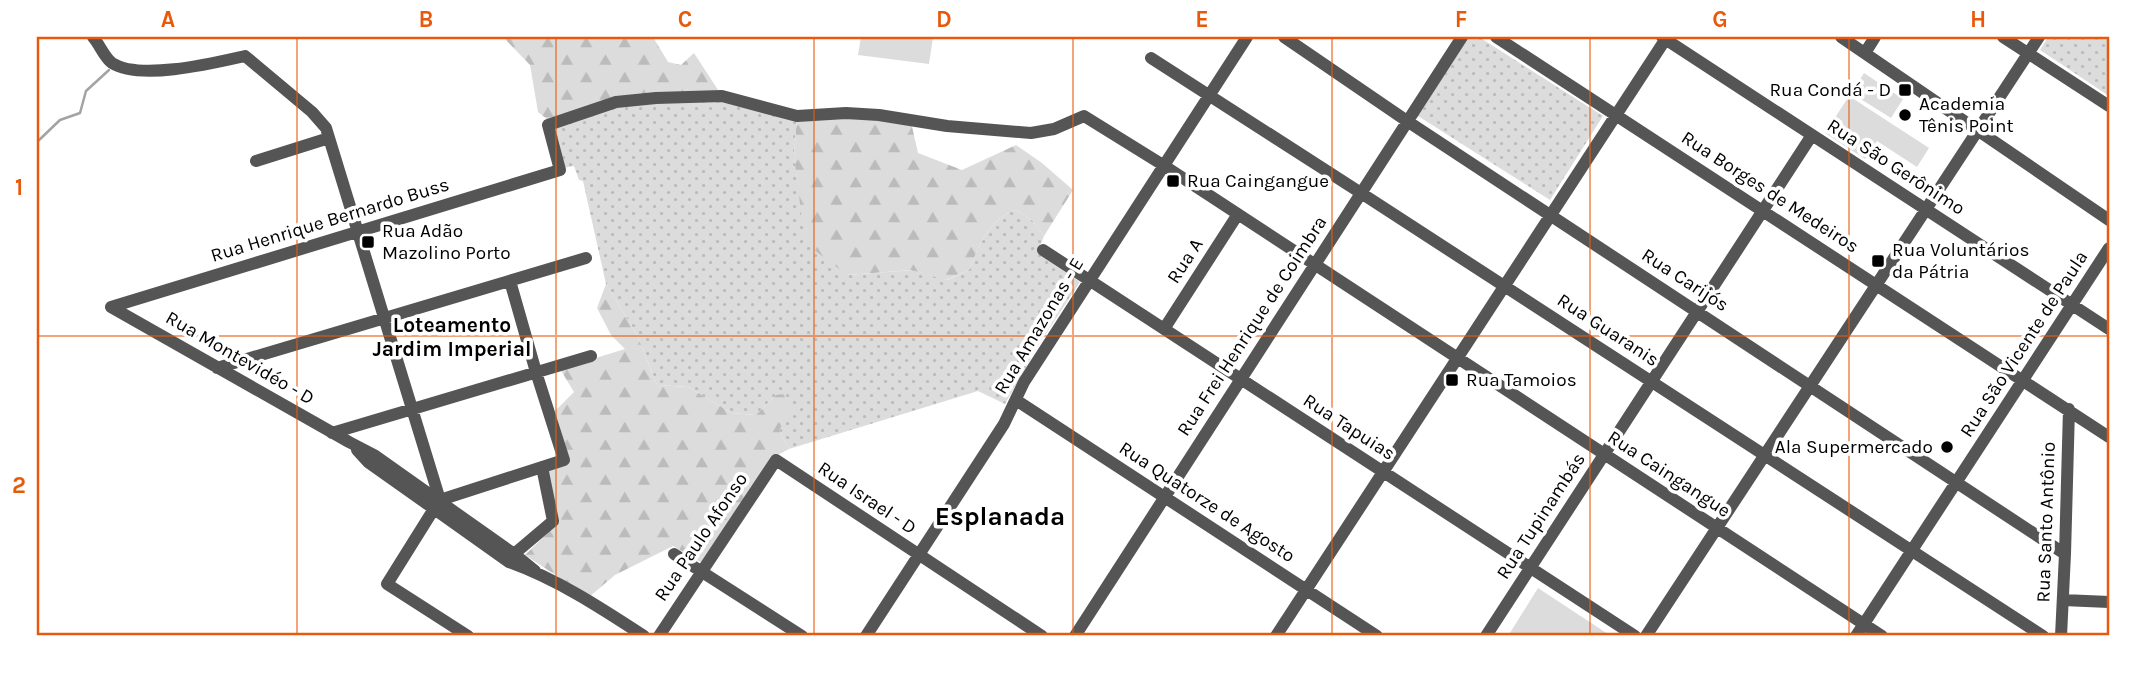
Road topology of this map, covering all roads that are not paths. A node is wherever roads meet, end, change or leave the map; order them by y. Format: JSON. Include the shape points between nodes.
{"nodes":[{"id":1,"x":93,"y":37,"type":"edge"},
{"id":2,"x":1247,"y":37,"type":"edge"},
{"id":3,"x":1284,"y":37,"type":"edge"},
{"id":4,"x":1461,"y":37,"type":"edge"},
{"id":5,"x":1496,"y":37,"type":"edge"},
{"id":6,"x":1841,"y":37,"type":"edge"},
{"id":7,"x":1875,"y":37,"type":"edge"},
{"id":8,"x":2003,"y":37,"type":"edge"},
{"id":9,"x":2039,"y":37,"type":"edge"},
{"id":10,"x":1665,"y":38,"type":"edge"},
{"id":11,"x":1865,"y":53,"type":"junction"},
{"id":12,"x":2028,"y":53,"type":"junction"},
{"id":13,"x":1151,"y":58,"type":"dead end"},
{"id":14,"x":1208,"y":96,"type":"junction"},
{"id":15,"x":2109,"y":106,"type":"edge"},
{"id":16,"x":1616,"y":115,"type":"junction"},
{"id":17,"x":1408,"y":121,"type":"junction"},
{"id":18,"x":1978,"y":130,"type":"junction"},
{"id":19,"x":328,"y":133,"type":"junction"},
{"id":20,"x":1812,"y":135,"type":"junction"},
{"id":21,"x":256,"y":161,"type":"dead end"},
{"id":22,"x":1163,"y":165,"type":"junction"},
{"id":23,"x":559,"y":170,"type":"joint"},
{"id":24,"x":1361,"y":193,"type":"junction"},
{"id":25,"x":1926,"y":210,"type":"junction"},
{"id":26,"x":1764,"y":211,"type":"junction"},
{"id":27,"x":1238,"y":214,"type":"junction"},
{"id":28,"x":1551,"y":215,"type":"junction"},
{"id":29,"x":2109,"y":220,"type":"edge"},
{"id":30,"x":359,"y":232,"type":"junction"},
{"id":31,"x":2109,"y":248,"type":"edge"},
{"id":32,"x":1043,"y":250,"type":"dead end"},
{"id":33,"x":586,"y":258,"type":"dead end"},
{"id":34,"x":1315,"y":264,"type":"junction"},
{"id":35,"x":1089,"y":280,"type":"junction"},
{"id":36,"x":510,"y":281,"type":"junction"},
{"id":37,"x":1877,"y":285,"type":"junction"},
{"id":38,"x":1505,"y":286,"type":"junction"},
{"id":39,"x":2072,"y":305,"type":"junction"},
{"id":40,"x":111,"y":307,"type":"joint"},
{"id":41,"x":1698,"y":312,"type":"junction"},
{"id":42,"x":385,"y":318,"type":"junction"},
{"id":43,"x":1164,"y":329,"type":"junction"},
{"id":44,"x":2109,"y":329,"type":"edge"},
{"id":45,"x":591,"y":356,"type":"dead end"},
{"id":46,"x":1458,"y":357,"type":"junction"},
{"id":47,"x":217,"y":368,"type":"junction"},
{"id":48,"x":536,"y":372,"type":"junction"},
{"id":49,"x":1241,"y":379,"type":"junction"},
{"id":50,"x":2023,"y":380,"type":"junction"},
{"id":51,"x":1652,"y":382,"type":"junction"},
{"id":52,"x":1810,"y":386,"type":"junction"},
{"id":53,"x":1016,"y":400,"type":"junction"},
{"id":54,"x":412,"y":409,"type":"junction"},
{"id":55,"x":2069,"y":409,"type":"junction"},
{"id":56,"x":332,"y":433,"type":"junction"},
{"id":57,"x":2109,"y":437,"type":"edge"},
{"id":58,"x":1605,"y":454,"type":"junction"},
{"id":59,"x":1765,"y":455,"type":"junction"},
{"id":60,"x":776,"y":460,"type":"joint"},
{"id":61,"x":542,"y":467,"type":"junction"},
{"id":62,"x":1384,"y":472,"type":"junction"},
{"id":63,"x":1957,"y":482,"type":"junction"},
{"id":64,"x":1164,"y":498,"type":"junction"},
{"id":65,"x":437,"y":504,"type":"junction"},
{"id":66,"x":1717,"y":528,"type":"junction"},
{"id":67,"x":1912,"y":551,"type":"junction"},
{"id":68,"x":514,"y":554,"type":"junction"},
{"id":69,"x":674,"y":554,"type":"dead end"},
{"id":70,"x":2065,"y":554,"type":"junction"},
{"id":71,"x":919,"y":555,"type":"junction"},
{"id":72,"x":1530,"y":568,"type":"junction"},
{"id":73,"x":534,"y":571,"type":"junction"},
{"id":74,"x":702,"y":571,"type":"junction"},
{"id":75,"x":1307,"y":590,"type":"junction"},
{"id":76,"x":2063,"y":600,"type":"junction"},
{"id":77,"x":2109,"y":602,"type":"edge"},
{"id":78,"x":1864,"y":625,"type":"junction"},
{"id":79,"x":461,"y":634,"type":"edge"},
{"id":80,"x":644,"y":636,"type":"edge"},
{"id":81,"x":659,"y":636,"type":"edge"},
{"id":82,"x":802,"y":636,"type":"edge"},
{"id":83,"x":866,"y":636,"type":"edge"},
{"id":84,"x":1042,"y":636,"type":"edge"},
{"id":85,"x":1075,"y":636,"type":"edge"},
{"id":86,"x":1276,"y":636,"type":"edge"},
{"id":87,"x":1377,"y":636,"type":"edge"},
{"id":88,"x":1486,"y":636,"type":"edge"},
{"id":89,"x":1635,"y":636,"type":"edge"},
{"id":90,"x":1646,"y":636,"type":"edge"},
{"id":91,"x":1857,"y":636,"type":"edge"},
{"id":92,"x":1882,"y":636,"type":"edge"},
{"id":93,"x":2043,"y":636,"type":"edge"},
{"id":94,"x":2061,"y":636,"type":"edge"}],
"edges":[{"from":1,"to":19,"type":"street","via":[[109,60],[122,68],[187,68],[245,56],[312,111]]},
{"from":2,"to":14,"type":"street","name":"Rua Amazonas - E"},
{"from":3,"to":17,"type":"street","name":"Rua Carijós"},
{"from":4,"to":17,"type":"street","name":"Rua Frei Henrique de Coimbra"},
{"from":5,"to":16,"type":"street","name":"Rua Borges de Medeiros"},
{"from":6,"to":11,"type":"street"},
{"from":7,"to":11,"type":"street"},
{"from":8,"to":12,"type":"street"},
{"from":9,"to":12,"type":"street"},
{"from":10,"to":16,"type":"street"},
{"from":10,"to":20,"type":"street","name":"Rua São Gerônimo"},
{"from":11,"to":18,"type":"street"},
{"from":12,"to":15,"type":"street"},
{"from":12,"to":18,"type":"street"},
{"from":13,"to":14,"type":"street","name":"Rua Guaranis"},
{"from":14,"to":22,"type":"street","name":"Rua Amazonas - E"},
{"from":14,"to":24,"type":"street","name":"Rua Guaranis"},
{"from":16,"to":26,"type":"street","name":"Rua Borges de Medeiros"},
{"from":16,"to":28,"type":"street"},
{"from":17,"to":24,"type":"street","name":"Rua Frei Henrique de Coimbra"},
{"from":17,"to":28,"type":"street","name":"Rua Carijós"},
{"from":18,"to":25,"type":"street"},
{"from":18,"to":29,"type":"street"},
{"from":19,"to":21,"type":"street"},
{"from":19,"to":30,"type":"street"},
{"from":20,"to":25,"type":"street","name":"Rua São Gerônimo"},
{"from":20,"to":26,"type":"street","name":"Rua Tupinambás"},
{"from":22,"to":23,"type":"street","name":"Rua Caingangue","via":[[1084,116],[1031,133],[879,115],[797,116],[722,96],[616,102],[548,125]]},
{"from":22,"to":27,"type":"street","name":"Rua Caingangue"},
{"from":22,"to":35,"type":"street","name":"Rua Amazonas - E"},
{"from":23,"to":30,"type":"street","name":"Rua Henrique Bernardo Buss"},
{"from":24,"to":34,"type":"street","name":"Rua Frei Henrique de Coimbra"},
{"from":24,"to":38,"type":"street","name":"Rua Guaranis"},
{"from":25,"to":37,"type":"street"},
{"from":25,"to":39,"type":"street","name":"Rua São Gerônimo"},
{"from":26,"to":37,"type":"street","name":"Rua Borges de Medeiros"},
{"from":26,"to":41,"type":"street","name":"Rua Tupinambás"},
{"from":27,"to":34,"type":"street","name":"Rua Caingangue"},
{"from":27,"to":43,"type":"street","name":"Rua A"},
{"from":28,"to":38,"type":"street"},
{"from":28,"to":41,"type":"street","name":"Rua Carijós"},
{"from":30,"to":40,"type":"street","name":"Rua Henrique Bernardo Buss"},
{"from":30,"to":42,"type":"street"},
{"from":31,"to":39,"type":"street","name":"Rua São Vicente de Paula"},
{"from":32,"to":35,"type":"street","name":"Rua Tapuias"},
{"from":33,"to":36,"type":"street"},
{"from":34,"to":46,"type":"street","name":"Rua Caingangue"},
{"from":34,"to":49,"type":"street","name":"Rua Frei Henrique de Coimbra"},
{"from":35,"to":43,"type":"street","name":"Rua Tapuias"},
{"from":35,"to":53,"type":"street","name":"Rua Amazonas - E"},
{"from":36,"to":42,"type":"street"},
{"from":36,"to":48,"type":"street"},
{"from":37,"to":50,"type":"street","name":"Rua Borges de Medeiros"},
{"from":37,"to":52,"type":"street"},
{"from":38,"to":46,"type":"street"},
{"from":38,"to":51,"type":"street","name":"Rua Guaranis"},
{"from":39,"to":44,"type":"street","name":"Rua São Gerônimo"},
{"from":39,"to":50,"type":"street","name":"Rua São Vicente de Paula"},
{"from":40,"to":47,"type":"street","name":"Rua Montevidéo - D"},
{"from":41,"to":51,"type":"street","name":"Rua Tupinambás"},
{"from":41,"to":52,"type":"street","name":"Rua Carijós"},
{"from":42,"to":47,"type":"street"},
{"from":42,"to":54,"type":"street"},
{"from":43,"to":49,"type":"street","name":"Rua Tapuias"},
{"from":45,"to":48,"type":"street"},
{"from":46,"to":58,"type":"street","name":"Rua Caingangue"},
{"from":46,"to":62,"type":"street"},
{"from":47,"to":56,"type":"street","name":"Rua Montevidéo - D"},
{"from":48,"to":54,"type":"street"},
{"from":48,"to":61,"type":"street","via":[[564,460]]},
{"from":49,"to":62,"type":"street","name":"Rua Tapuias"},
{"from":49,"to":64,"type":"street","name":"Rua Frei Henrique de Coimbra"},
{"from":50,"to":55,"type":"street","name":"Rua Borges de Medeiros"},
{"from":50,"to":63,"type":"street","name":"Rua São Vicente de Paula"},
{"from":51,"to":58,"type":"street","name":"Rua Tupinambás"},
{"from":51,"to":59,"type":"street","name":"Rua Guaranis"},
{"from":52,"to":59,"type":"street"},
{"from":52,"to":63,"type":"street","name":"Rua Carijós"},
{"from":53,"to":64,"type":"street","name":"Rua Quatorze de Agosto"},
{"from":53,"to":71,"type":"street","name":"Rua Amazonas - E"},
{"from":54,"to":56,"type":"street"},
{"from":54,"to":65,"type":"street"},
{"from":55,"to":57,"type":"street","name":"Rua Borges de Medeiros"},
{"from":55,"to":70,"type":"street","name":"Rua Santo Antônio"},
{"from":56,"to":65,"type":"street","name":"Rua Montevidéo - D","via":[[374,455]]},
{"from":58,"to":66,"type":"street","name":"Rua Caingangue"},
{"from":58,"to":72,"type":"street","name":"Rua Tupinambás"},
{"from":59,"to":66,"type":"street"},
{"from":59,"to":67,"type":"street","name":"Rua Guaranis"},
{"from":60,"to":71,"type":"street","name":"Rua Israel - D"},
{"from":60,"to":74,"type":"street","name":"Rua Paulo Afonso"},
{"from":61,"to":65,"type":"street"},
{"from":61,"to":68,"type":"street","via":[[553,521]]},
{"from":62,"to":72,"type":"street","name":"Rua Tapuias"},
{"from":62,"to":75,"type":"street"},
{"from":63,"to":67,"type":"street","name":"Rua São Vicente de Paula"},
{"from":63,"to":70,"type":"street","name":"Rua Carijós"},
{"from":64,"to":75,"type":"street","name":"Rua Quatorze de Agosto"},
{"from":64,"to":85,"type":"street","name":"Rua Frei Henrique de Coimbra"},
{"from":65,"to":68,"type":"street","name":"Rua Montevidéo - D"},
{"from":65,"to":73,"type":"street","name":"Rua Montevidéo - D","via":[[509,562]]},
{"from":65,"to":79,"type":"street","via":[[387,584]]},
{"from":66,"to":78,"type":"street","name":"Rua Caingangue"},
{"from":66,"to":90,"type":"street"},
{"from":67,"to":78,"type":"street","name":"Rua São Vicente de Paula"},
{"from":67,"to":93,"type":"street","name":"Rua Guaranis"},
{"from":68,"to":73,"type":"street","name":"Rua Montevidéo - D"},
{"from":69,"to":74,"type":"street"},
{"from":70,"to":76,"type":"street","name":"Rua Santo Antônio"},
{"from":71,"to":83,"type":"street","name":"Rua Amazonas - E"},
{"from":71,"to":84,"type":"street","name":"Rua Israel - D"},
{"from":72,"to":88,"type":"street","name":"Rua Tupinambás"},
{"from":72,"to":89,"type":"street","name":"Rua Tapuias"},
{"from":73,"to":80,"type":"street","name":"Rua Montevidéo - D"},
{"from":74,"to":81,"type":"street","name":"Rua Paulo Afonso"},
{"from":74,"to":82,"type":"street"},
{"from":75,"to":86,"type":"street"},
{"from":75,"to":87,"type":"street","name":"Rua Quatorze de Agosto"},
{"from":76,"to":77,"type":"street"},
{"from":76,"to":94,"type":"street","name":"Rua Santo Antônio"},
{"from":78,"to":91,"type":"street","name":"Rua São Vicente de Paula"},
{"from":78,"to":92,"type":"street","name":"Rua Caingangue"}]}
